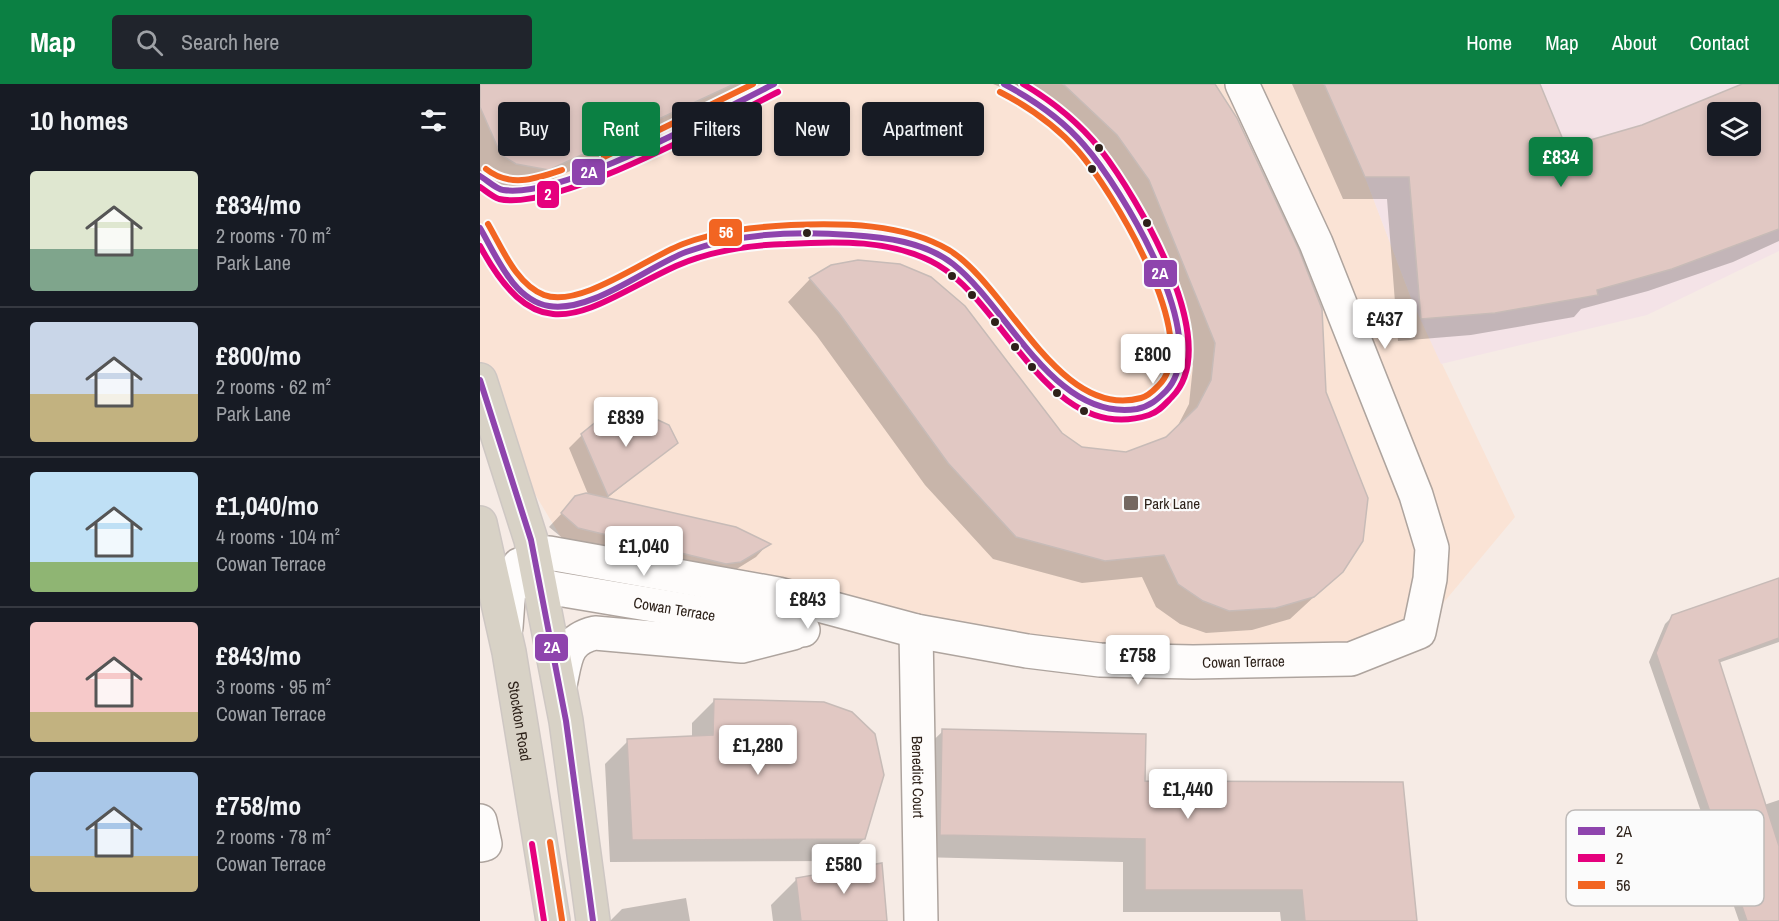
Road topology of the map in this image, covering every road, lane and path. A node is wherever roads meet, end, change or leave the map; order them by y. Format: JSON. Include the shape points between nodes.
{"nodes":[{"id":1,"x":1242,"y":84,"type":"edge"},
{"id":2,"x":480,"y":380,"type":"edge"},
{"id":3,"x":520,"y":505,"type":"junction"},
{"id":4,"x":481,"y":525,"type":"edge"},
{"id":5,"x":575,"y":555,"type":"junction"},
{"id":6,"x":529,"y":573,"type":"junction"},
{"id":7,"x":853,"y":616,"type":"junction"},
{"id":8,"x":803,"y":630,"type":"junction"},
{"id":9,"x":916,"y":631,"type":"junction"},
{"id":10,"x":505,"y":635,"type":"junction"},
{"id":11,"x":560,"y":685,"type":"junction"},
{"id":12,"x":553,"y":921,"type":"edge"},
{"id":13,"x":593,"y":921,"type":"edge"},
{"id":14,"x":921,"y":921,"type":"edge"}],
"edges":[{"from":1,"to":9,"type":"street","name":"Cowan Terrace","via":[[1316,243],[1416,495],[1431,548],[1430,579],[1419,632],[1351,659],[1193,662],[1089,658]]},
{"from":2,"to":3,"type":"highway"},
{"from":3,"to":5,"type":"street","name":"Cowan Terrace","via":[[554,545]]},
{"from":3,"to":6,"type":"highway"},
{"from":4,"to":6,"type":"street","via":[[504,566]]},
{"from":4,"to":10,"type":"highway","name":"Stockton Road"},
{"from":5,"to":6,"type":"street","name":"Cowan Terrace","via":[[549,553]]},
{"from":5,"to":7,"type":"street","name":"Cowan Terrace","via":[[778,594]]},
{"from":6,"to":8,"type":"street","name":"Cowan Terrace"},
{"from":6,"to":10,"type":"street","via":[[509,587]]},
{"from":6,"to":11,"type":"highway"},
{"from":7,"to":8,"type":"street","name":"Cowan Terrace"},
{"from":7,"to":9,"type":"street","name":"Cowan Terrace"},
{"from":8,"to":11,"type":"street","name":"Cowan Terrace","via":[[742,646],[595,633],[580,637],[568,650]]},
{"from":9,"to":14,"type":"street","name":"Benedict Court"},
{"from":10,"to":12,"type":"highway","name":"Stockton Road"},
{"from":11,"to":13,"type":"highway"}]}
